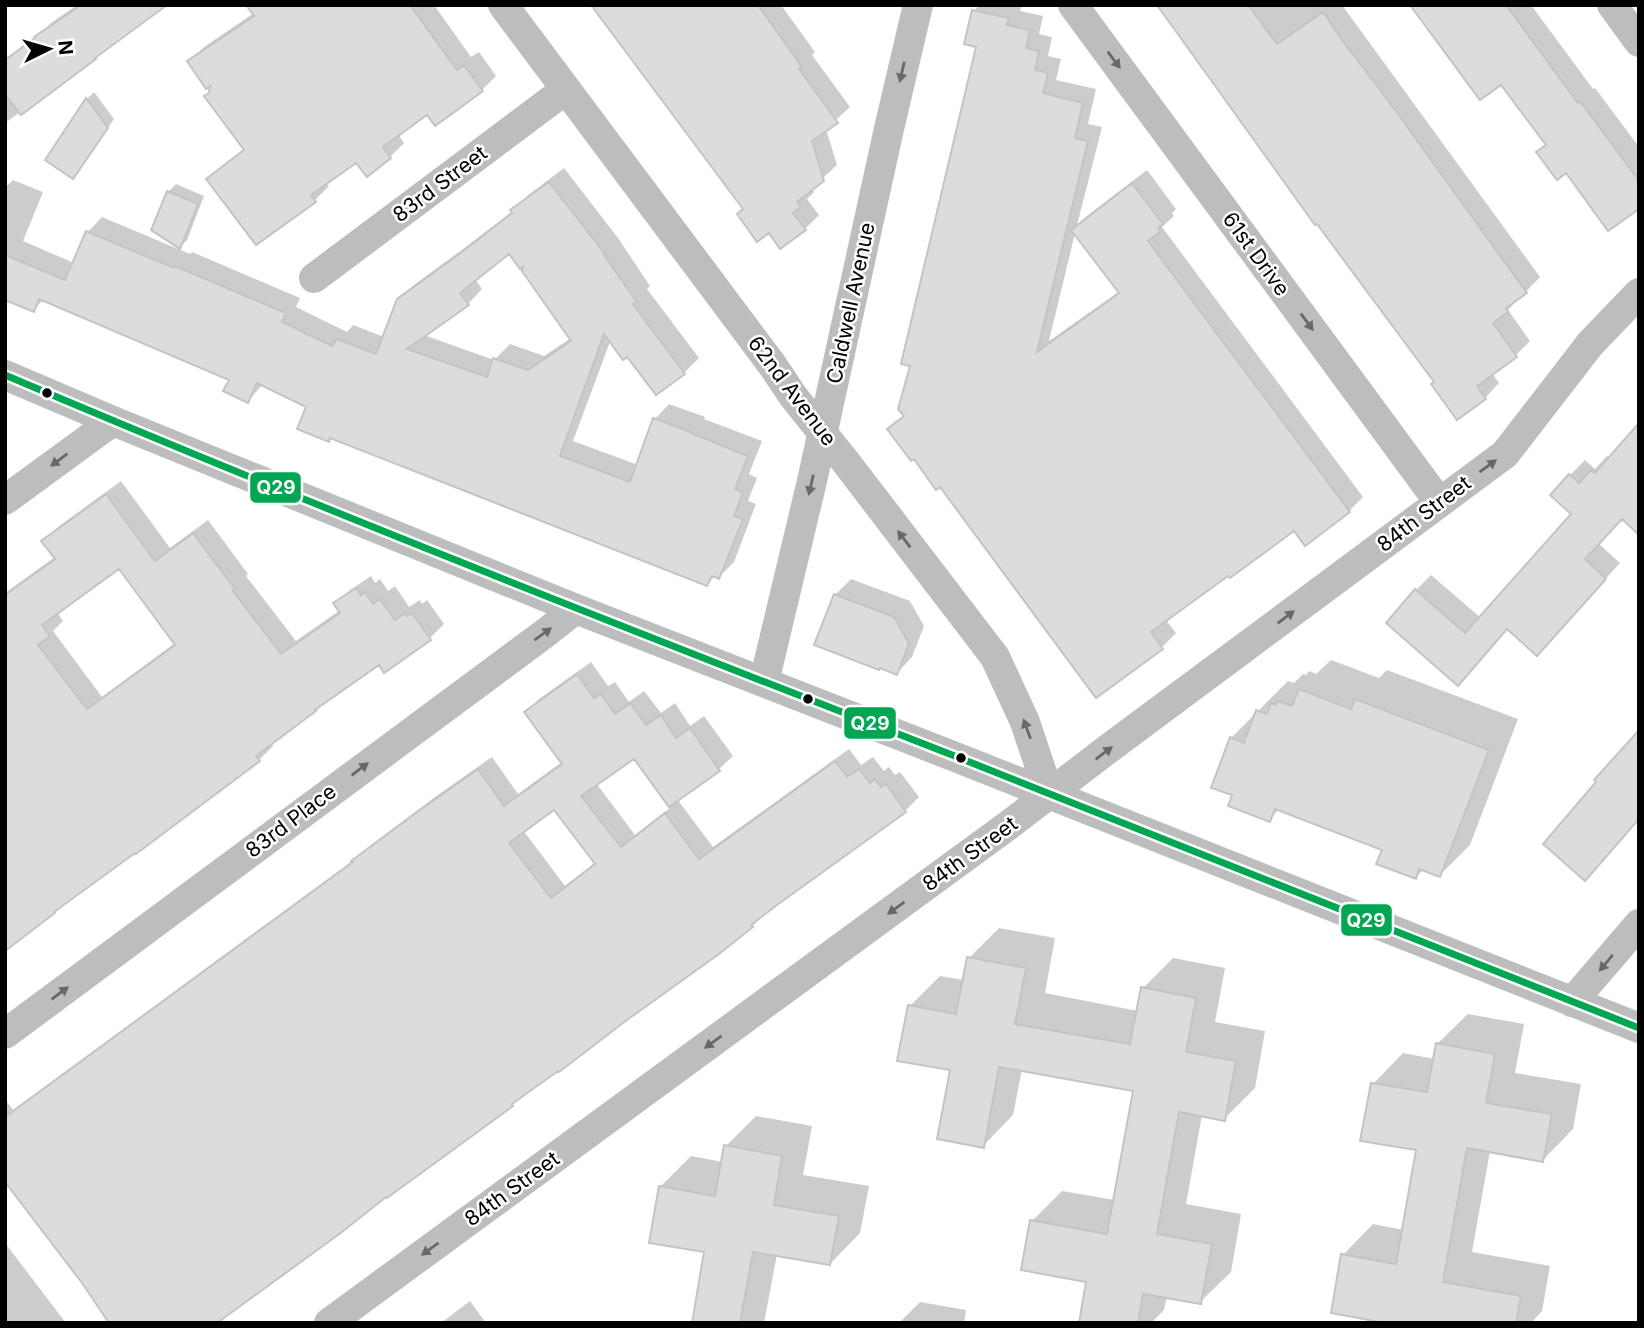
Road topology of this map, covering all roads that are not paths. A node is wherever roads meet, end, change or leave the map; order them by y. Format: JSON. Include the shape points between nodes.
{"nodes":[{"id":1,"x":503,"y":5,"type":"edge"},
{"id":2,"x":918,"y":5,"type":"edge"},
{"id":3,"x":1073,"y":5,"type":"edge"},
{"id":4,"x":1612,"y":5,"type":"edge"},
{"id":5,"x":1639,"y":42,"type":"edge"},
{"id":6,"x":565,"y":90,"type":"junction"},
{"id":7,"x":314,"y":278,"type":"dead end"},
{"id":8,"x":1639,"y":293,"type":"edge"},
{"id":9,"x":5,"y":375,"type":"edge"},
{"id":10,"x":113,"y":421,"type":"junction"},
{"id":11,"x":823,"y":433,"type":"junction"},
{"id":12,"x":5,"y":500,"type":"edge"},
{"id":13,"x":1439,"y":502,"type":"junction"},
{"id":14,"x":576,"y":609,"type":"junction"},
{"id":15,"x":764,"y":682,"type":"junction"},
{"id":16,"x":1049,"y":794,"type":"junction"},
{"id":17,"x":1639,"y":924,"type":"edge"},
{"id":18,"x":1572,"y":1002,"type":"junction"},
{"id":19,"x":1639,"y":1028,"type":"edge"},
{"id":20,"x":5,"y":1034,"type":"edge"},
{"id":21,"x":329,"y":1323,"type":"edge"}],
"edges":[{"from":1,"to":6,"type":"street","name":"62nd Avenue"},
{"from":2,"to":11,"type":"street","name":"Caldwell Avenue","one_way":true},
{"from":3,"to":13,"type":"street","name":"61st Drive","one_way":true},
{"from":4,"to":5,"type":"street"},
{"from":6,"to":7,"type":"street","name":"83rd Street"},
{"from":6,"to":11,"type":"street","name":"62nd Avenue"},
{"from":13,"to":8,"type":"street","name":"84th Street","one_way":true,"via":[[1505,454],[1590,344]]},
{"from":9,"to":10,"type":"street"},
{"from":10,"to":12,"type":"street","one_way":true},
{"from":10,"to":14,"type":"street"},
{"from":11,"to":15,"type":"street","name":"Caldwell Avenue","one_way":true},
{"from":16,"to":11,"type":"street","name":"62nd Avenue","one_way":true,"via":[[1025,722],[995,657]]},
{"from":16,"to":13,"type":"street","name":"84th Street","one_way":true},
{"from":14,"to":15,"type":"street"},
{"from":20,"to":14,"type":"street","name":"83rd Place","one_way":true},
{"from":15,"to":16,"type":"street"},
{"from":16,"to":18,"type":"street"},
{"from":16,"to":21,"type":"street","name":"84th Street","one_way":true},
{"from":17,"to":18,"type":"street","one_way":true},
{"from":18,"to":19,"type":"street"}]}
